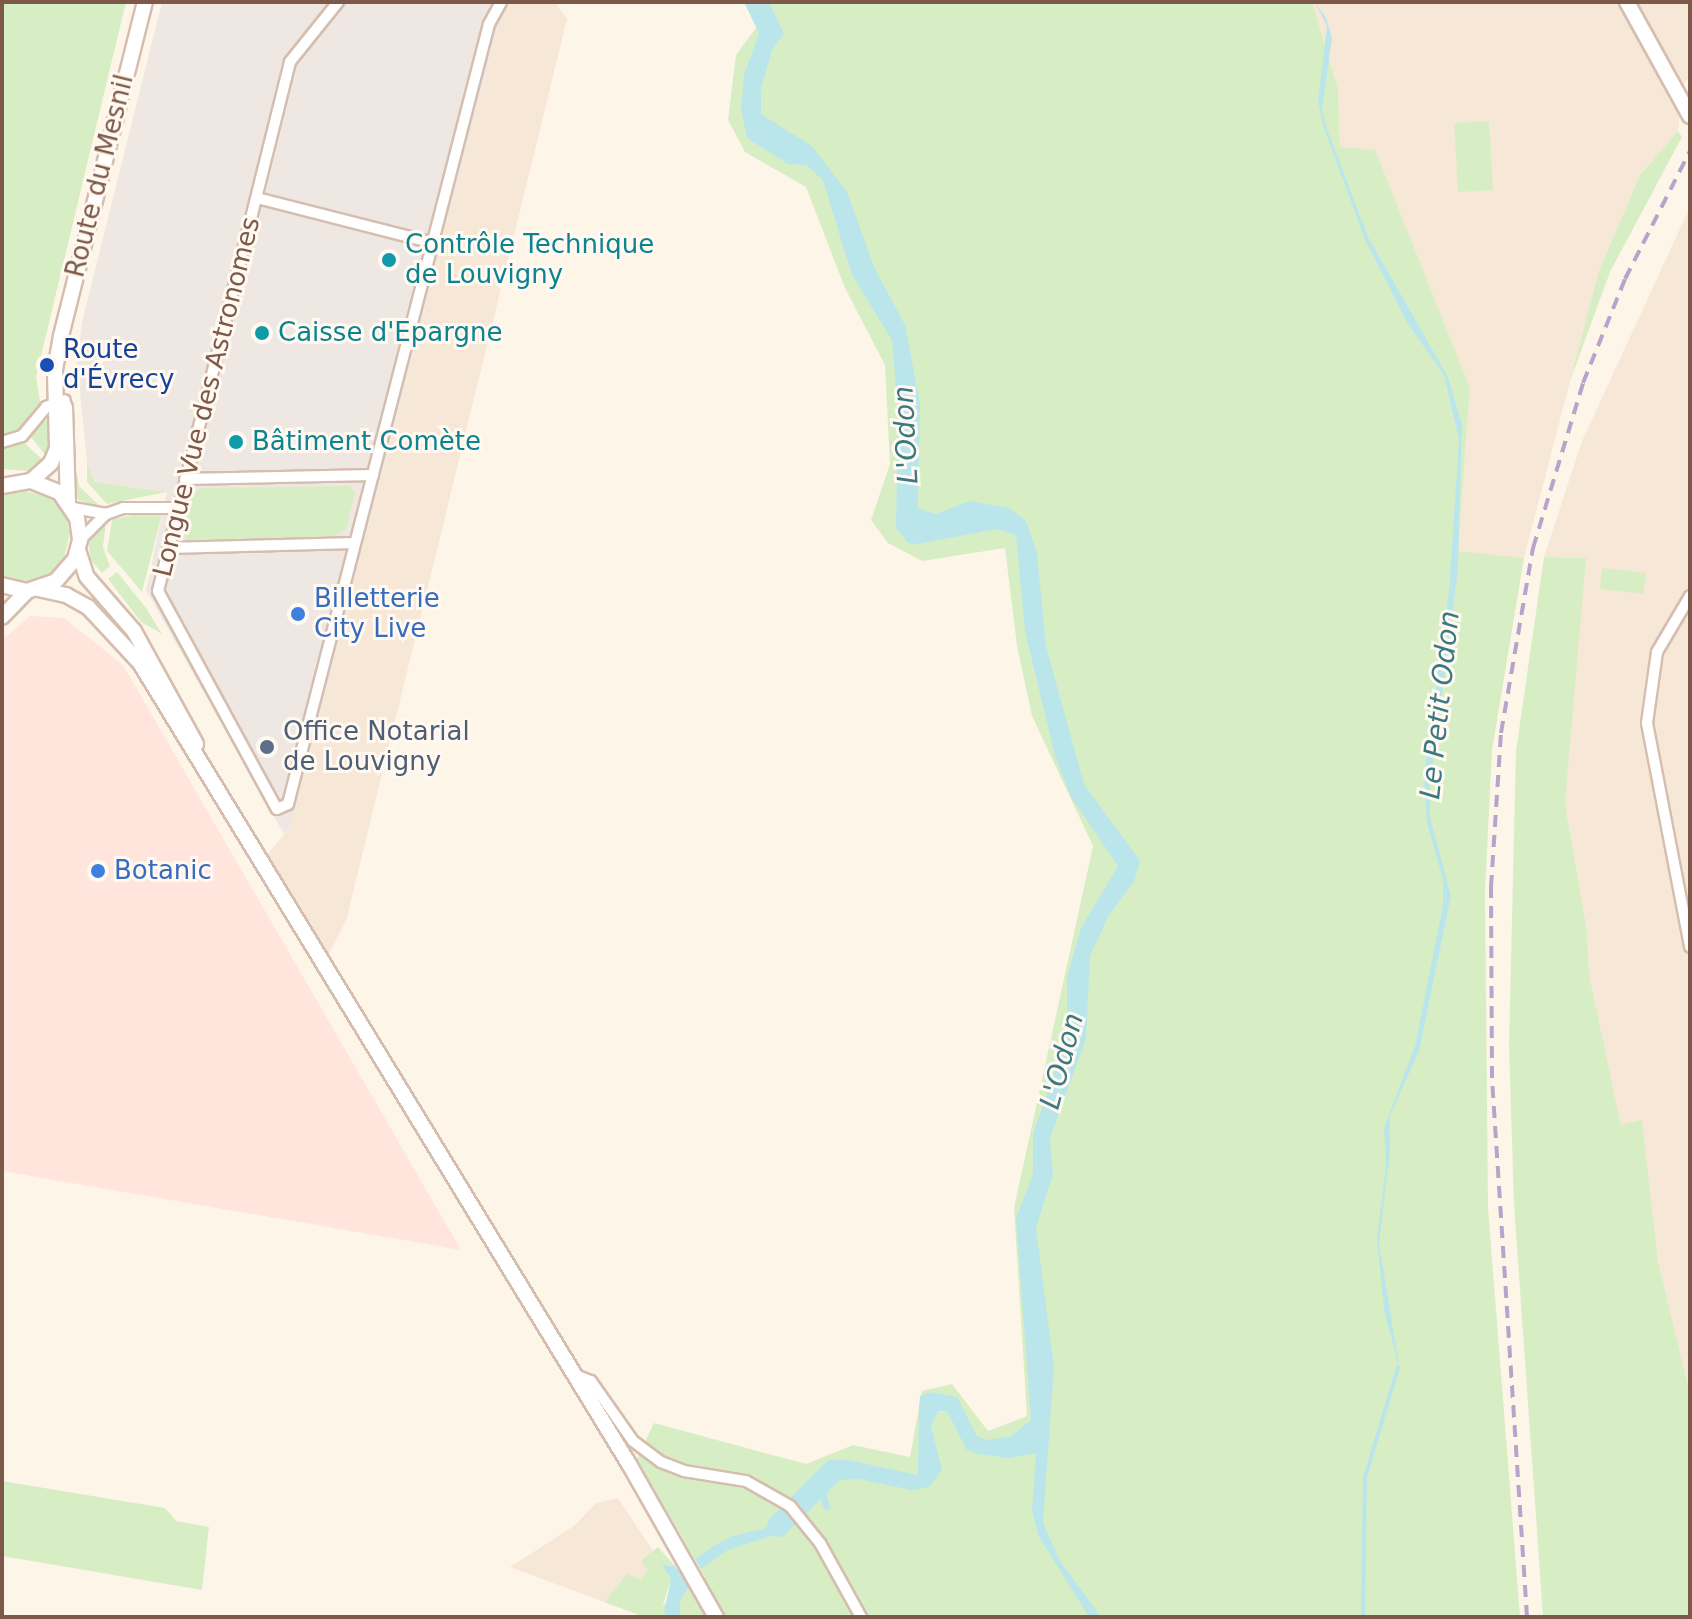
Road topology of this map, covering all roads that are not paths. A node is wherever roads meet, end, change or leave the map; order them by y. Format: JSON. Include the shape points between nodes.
{"nodes":[{"id":1,"x":145,"y":2,"type":"edge"},
{"id":2,"x":338,"y":2,"type":"edge"},
{"id":3,"x":501,"y":2,"type":"edge"},
{"id":4,"x":1627,"y":2,"type":"edge"},
{"id":5,"x":1690,"y":116,"type":"edge"},
{"id":6,"x":257,"y":198,"type":"junction"},
{"id":7,"x":433,"y":243,"type":"junction"},
{"id":8,"x":60,"y":400,"type":"junction"},
{"id":9,"x":2,"y":442,"type":"edge"},
{"id":10,"x":373,"y":475,"type":"junction"},
{"id":11,"x":185,"y":479,"type":"junction"},
{"id":12,"x":31,"y":481,"type":"junction"},
{"id":13,"x":5,"y":483,"type":"edge"},
{"id":14,"x":70,"y":505,"type":"junction"},
{"id":15,"x":178,"y":508,"type":"junction"},
{"id":16,"x":106,"y":514,"type":"junction"},
{"id":17,"x":355,"y":543,"type":"junction"},
{"id":18,"x":79,"y":545,"type":"junction"},
{"id":19,"x":168,"y":548,"type":"junction"},
{"id":20,"x":2,"y":585,"type":"edge"},
{"id":21,"x":33,"y":590,"type":"junction"},
{"id":22,"x":1690,"y":596,"type":"edge"},
{"id":23,"x":2,"y":617,"type":"edge"},
{"id":24,"x":206,"y":770,"type":"junction"},
{"id":25,"x":1690,"y":947,"type":"edge"},
{"id":26,"x":575,"y":1375,"type":"junction"},
{"id":27,"x":716,"y":1617,"type":"edge"},
{"id":28,"x":861,"y":1617,"type":"edge"}],
"edges":[{"from":1,"to":8,"type":"main road","name":"Route du Mesnil","via":[[59,351]]},
{"from":2,"to":6,"type":"street","name":"Longue Vue des Astronomes","via":[[290,62]]},
{"from":3,"to":7,"type":"street","via":[[489,24]]},
{"from":4,"to":5,"type":"main road"},
{"from":6,"to":7,"type":"street"},
{"from":6,"to":11,"type":"street","name":"Longue Vue des Astronomes"},
{"from":7,"to":10,"type":"street"},
{"from":8,"to":9,"type":"street","via":[[22,436]]},
{"from":8,"to":12,"type":"main road","name":"Route du Mesnil","via":[[57,448],[51,463]]},
{"from":8,"to":14,"type":"main road","name":"Route du Mesnil"},
{"from":10,"to":11,"type":"street"},
{"from":10,"to":17,"type":"street"},
{"from":11,"to":15,"type":"street","name":"Longue Vue des Astronomes"},
{"from":12,"to":13,"type":"main road"},
{"from":12,"to":14,"type":"main road","via":[[51,487]]},
{"from":14,"to":16,"type":"street"},
{"from":14,"to":18,"type":"main road","name":"Route du Mesnil"},
{"from":15,"to":16,"type":"street","via":[[139,506]]},
{"from":15,"to":19,"type":"street","name":"Longue Vue des Astronomes"},
{"from":16,"to":18,"type":"street"},
{"from":17,"to":19,"type":"street"},
{"from":17,"to":19,"type":"street","name":"Longue Vue des Astronomes","via":[[284,809],[272,804],[214,685],[158,591]]},
{"from":18,"to":21,"type":"main road","via":[[63,575]]},
{"from":18,"to":24,"type":"main road","name":"Route du Mesnil","via":[[87,577],[151,658]]},
{"from":20,"to":21,"type":"main road"},
{"from":21,"to":23,"type":"main road"},
{"from":21,"to":24,"type":"main road","via":[[76,599],[126,642]]},
{"from":22,"to":25,"type":"street","via":[[1657,652],[1647,723]]},
{"from":24,"to":26,"type":"main road"},
{"from":26,"to":27,"type":"main road"},
{"from":26,"to":28,"type":"street","via":[[591,1381],[633,1441],[661,1462],[746,1481],[790,1506],[805,1522]]}]}
